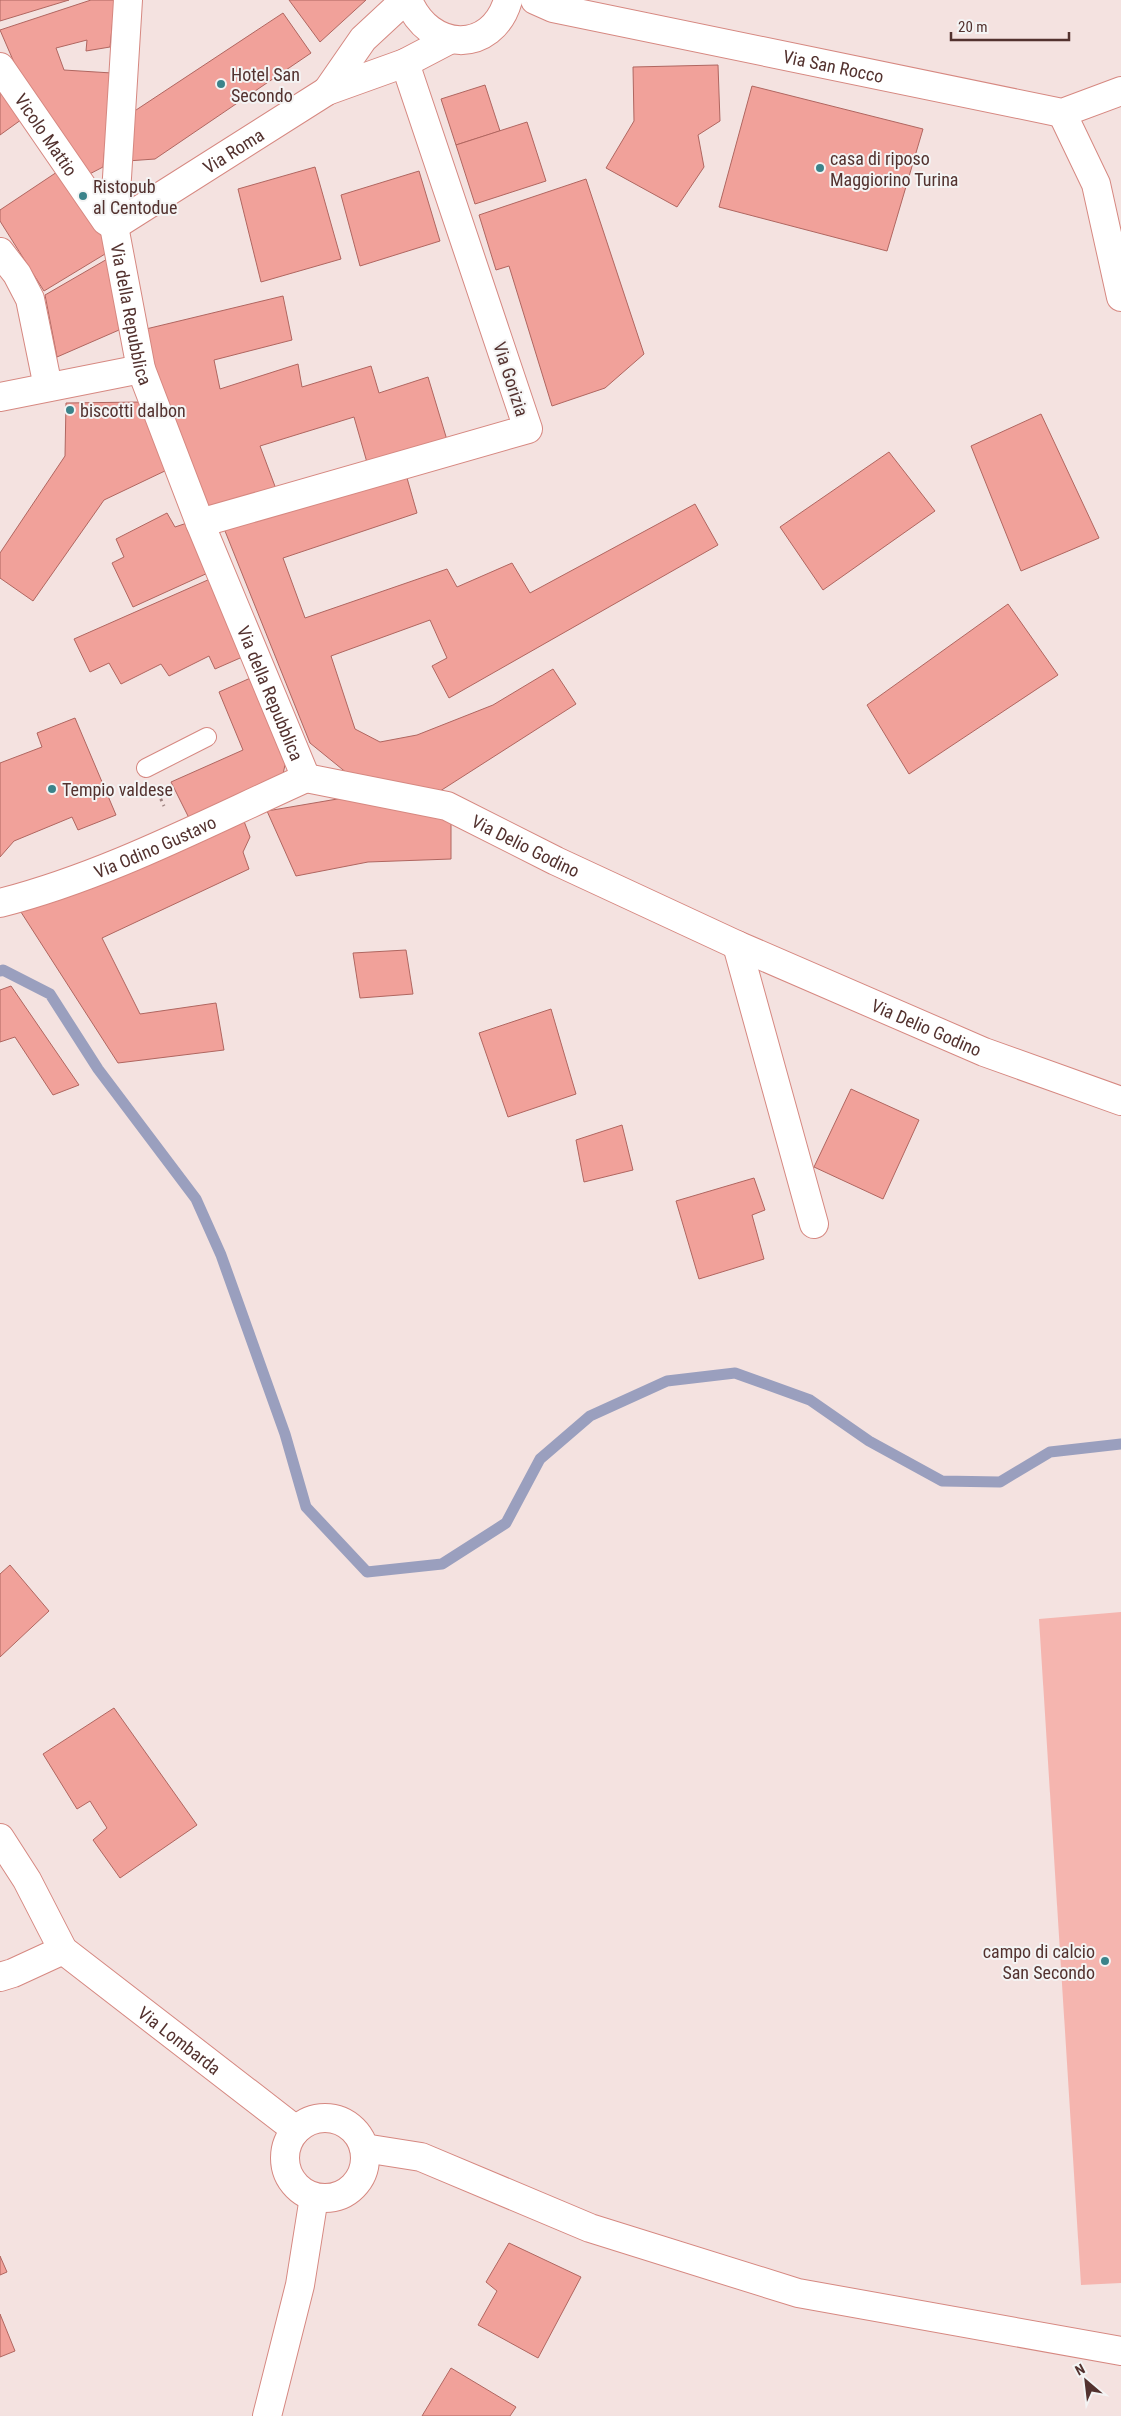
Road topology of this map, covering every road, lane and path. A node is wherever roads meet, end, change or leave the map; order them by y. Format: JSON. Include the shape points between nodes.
{"nodes":[{"id":1,"x":128,"y":0,"type":"edge"},
{"id":2,"x":406,"y":0,"type":"edge"},
{"id":3,"x":540,"y":3,"type":"edge"},
{"id":4,"x":505,"y":8,"type":"edge"},
{"id":5,"x":449,"y":40,"type":"junction"},
{"id":6,"x":405,"y":63,"type":"junction"},
{"id":7,"x":0,"y":67,"type":"edge"},
{"id":8,"x":326,"y":90,"type":"junction"},
{"id":9,"x":1121,"y":91,"type":"edge"},
{"id":10,"x":1062,"y":113,"type":"junction"},
{"id":11,"x":114,"y":226,"type":"junction"},
{"id":12,"x":0,"y":252,"type":"edge"},
{"id":13,"x":1121,"y":297,"type":"edge"},
{"id":14,"x":140,"y":369,"type":"junction"},
{"id":15,"x":48,"y":387,"type":"junction"},
{"id":16,"x":0,"y":397,"type":"edge"},
{"id":17,"x":200,"y":522,"type":"junction"},
{"id":18,"x":207,"y":737,"type":"dead end"},
{"id":19,"x":146,"y":768,"type":"joint"},
{"id":20,"x":306,"y":778,"type":"junction"},
{"id":21,"x":178,"y":836,"type":"junction"},
{"id":22,"x":0,"y":903,"type":"edge"},
{"id":23,"x":737,"y":945,"type":"junction"},
{"id":24,"x":1121,"y":1101,"type":"edge"},
{"id":25,"x":814,"y":1224,"type":"dead end"},
{"id":26,"x":0,"y":1838,"type":"edge"},
{"id":27,"x":63,"y":1950,"type":"junction"},
{"id":28,"x":0,"y":1976,"type":"edge"},
{"id":29,"x":296,"y":2130,"type":"junction"},
{"id":30,"x":364,"y":2148,"type":"junction"},
{"id":31,"x":314,"y":2197,"type":"junction"},
{"id":32,"x":1121,"y":2351,"type":"edge"},
{"id":33,"x":267,"y":2416,"type":"edge"}],
"edges":[{"from":1,"to":11,"type":"street","name":"Via della Repubblica"},
{"from":2,"to":5,"type":"street","via":[[423,26]]},
{"from":2,"to":8,"type":"street","name":"Via Roma","via":[[363,38]]},
{"from":3,"to":4,"type":"street"},
{"from":3,"to":10,"type":"street","name":"Via San Rocco"},
{"from":4,"to":5,"type":"street","via":[[491,28],[478,36]]},
{"from":5,"to":6,"type":"street","name":"Via Roma"},
{"from":6,"to":8,"type":"street","name":"Via Roma"},
{"from":6,"to":17,"type":"street","name":"Via Gorizia","via":[[528,429]]},
{"from":7,"to":11,"type":"street","name":"Vicolo Mattio","via":[[106,220]]},
{"from":8,"to":11,"type":"street","name":"Via Roma"},
{"from":9,"to":10,"type":"street"},
{"from":10,"to":13,"type":"street","via":[[1096,184]]},
{"from":11,"to":14,"type":"street","name":"Via della Repubblica"},
{"from":12,"to":15,"type":"street","via":[[30,299]]},
{"from":14,"to":15,"type":"street"},
{"from":14,"to":17,"type":"street","name":"Via della Repubblica"},
{"from":15,"to":16,"type":"street"},
{"from":17,"to":20,"type":"street","name":"Via della Repubblica"},
{"from":18,"to":19,"type":"lane"},
{"from":19,"to":21,"type":"path"},
{"from":20,"to":21,"type":"street","name":"Via Odino Gustavo"},
{"from":20,"to":23,"type":"street","name":"Via Delio Godino","via":[[446,806]]},
{"from":21,"to":22,"type":"street","name":"Via Odino Gustavo","via":[[36,894]]},
{"from":23,"to":24,"type":"street","name":"Via Delio Godino","via":[[984,1052]]},
{"from":23,"to":25,"type":"street"},
{"from":26,"to":27,"type":"street","name":"Via Lombarda","via":[[27,1880]]},
{"from":27,"to":28,"type":"street"},
{"from":27,"to":29,"type":"street","name":"Via Lombarda"},
{"from":29,"to":30,"type":"street","via":[[317,2118],[341,2121],[359,2137]]},
{"from":29,"to":31,"type":"street","via":[[284,2154],[286,2168],[292,2181]]},
{"from":30,"to":31,"type":"street","via":[[365,2160],[357,2182],[337,2196]]},
{"from":30,"to":32,"type":"street","via":[[421,2158],[590,2228],[798,2293]]},
{"from":31,"to":33,"type":"street","via":[[300,2285]]}]}
